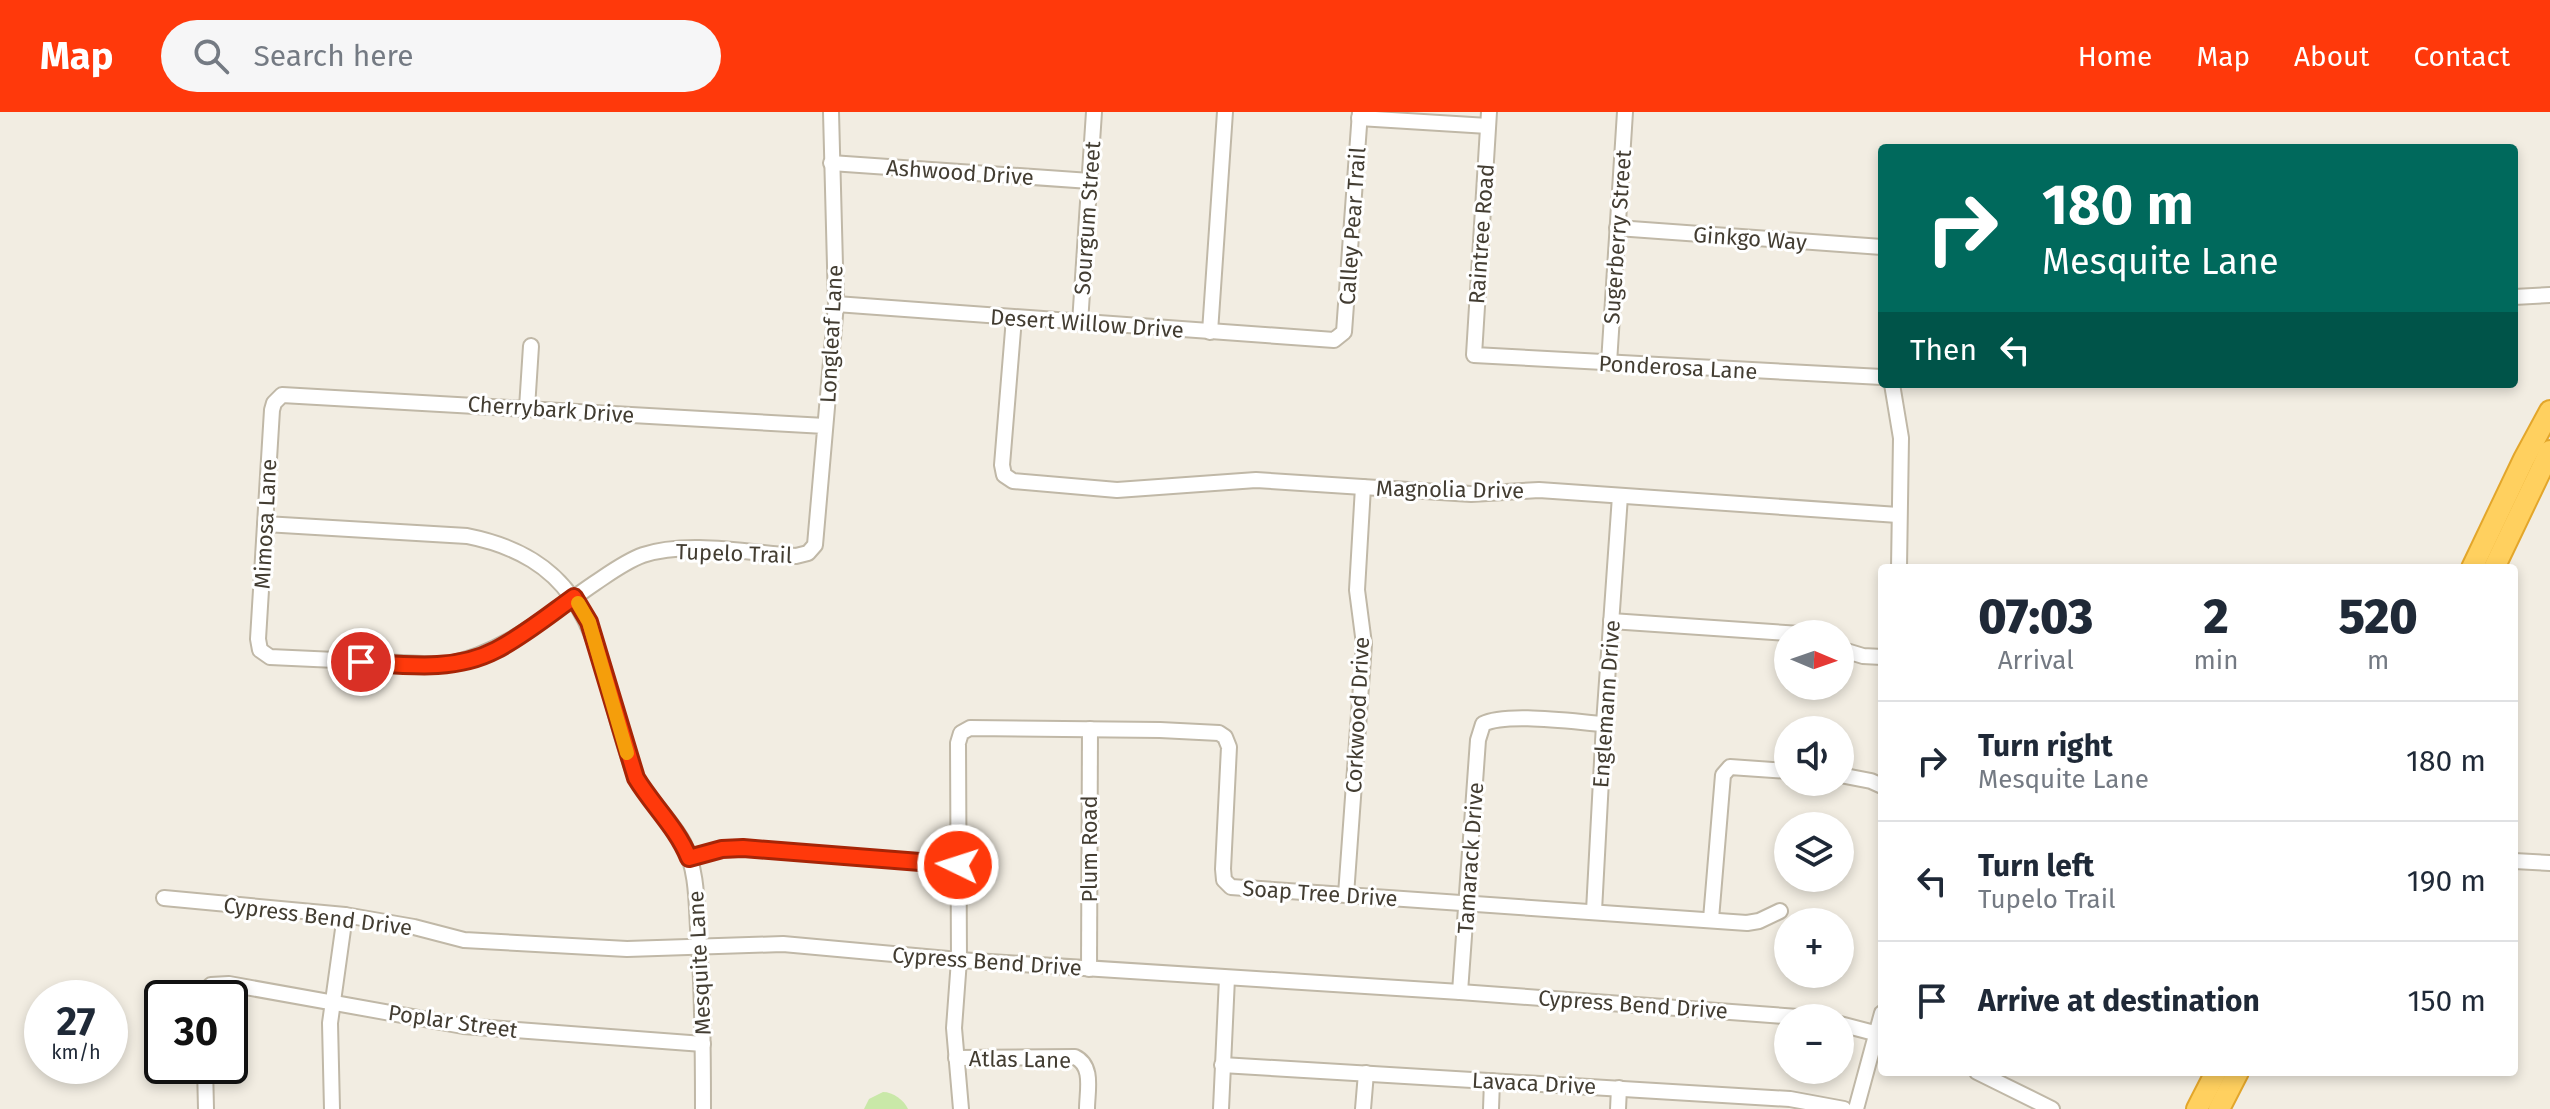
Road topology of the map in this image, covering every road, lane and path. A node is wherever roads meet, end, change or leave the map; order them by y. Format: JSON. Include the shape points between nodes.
{"nodes":[{"id":1,"x":831,"y":112,"type":"edge"},
{"id":2,"x":1094,"y":112,"type":"edge"},
{"id":3,"x":1225,"y":112,"type":"edge"},
{"id":4,"x":1625,"y":112,"type":"edge"},
{"id":5,"x":1359,"y":115,"type":"edge"},
{"id":6,"x":1488,"y":119,"type":"edge"},
{"id":7,"x":831,"y":163,"type":"junction"},
{"id":8,"x":1090,"y":181,"type":"junction"},
{"id":9,"x":1617,"y":228,"type":"junction"},
{"id":10,"x":1878,"y":247,"type":"edge"},
{"id":11,"x":2550,"y":295,"type":"edge"},
{"id":12,"x":2518,"y":297,"type":"edge"},
{"id":13,"x":836,"y":304,"type":"junction"},
{"id":14,"x":1014,"y":318,"type":"junction"},
{"id":15,"x":1080,"y":323,"type":"junction"},
{"id":16,"x":1210,"y":332,"type":"junction"},
{"id":17,"x":1338,"y":338,"type":"joint"},
{"id":18,"x":531,"y":346,"type":"dead end"},
{"id":19,"x":1474,"y":355,"type":"joint"},
{"id":20,"x":1609,"y":363,"type":"junction"},
{"id":21,"x":1878,"y":377,"type":"edge"},
{"id":22,"x":1893,"y":388,"type":"edge"},
{"id":23,"x":277,"y":398,"type":"joint"},
{"id":24,"x":527,"y":408,"type":"junction"},
{"id":25,"x":2550,"y":411,"type":"edge"},
{"id":26,"x":825,"y":426,"type":"junction"},
{"id":27,"x":2550,"y":451,"type":"edge"},
{"id":28,"x":1363,"y":487,"type":"junction"},
{"id":29,"x":1620,"y":496,"type":"junction"},
{"id":30,"x":1898,"y":515,"type":"junction"},
{"id":31,"x":265,"y":524,"type":"junction"},
{"id":32,"x":808,"y":553,"type":"joint"},
{"id":33,"x":1899,"y":564,"type":"edge"},
{"id":34,"x":2474,"y":564,"type":"edge"},
{"id":35,"x":2496,"y":564,"type":"edge"},
{"id":36,"x":574,"y":597,"type":"junction"},
{"id":37,"x":1611,"y":621,"type":"junction"},
{"id":38,"x":1774,"y":630,"type":"edge"},
{"id":39,"x":260,"y":650,"type":"joint"},
{"id":40,"x":1854,"y":653,"type":"edge"},
{"id":41,"x":1878,"y":657,"type":"edge"},
{"id":42,"x":1604,"y":724,"type":"junction"},
{"id":43,"x":1090,"y":729,"type":"junction"},
{"id":44,"x":1774,"y":770,"type":"edge"},
{"id":45,"x":1854,"y":778,"type":"edge"},
{"id":46,"x":1878,"y":784,"type":"edge"},
{"id":47,"x":689,"y":858,"type":"junction"},
{"id":48,"x":2518,"y":861,"type":"edge"},
{"id":49,"x":2550,"y":863,"type":"edge"},
{"id":50,"x":958,"y":865,"type":"junction"},
{"id":51,"x":1346,"y":895,"type":"junction"},
{"id":52,"x":164,"y":898,"type":"dead end"},
{"id":53,"x":1468,"y":903,"type":"junction"},
{"id":54,"x":1594,"y":911,"type":"junction"},
{"id":55,"x":1774,"y":914,"type":"edge"},
{"id":56,"x":345,"y":915,"type":"junction"},
{"id":57,"x":1711,"y":919,"type":"junction"},
{"id":58,"x":699,"y":947,"type":"junction"},
{"id":59,"x":959,"y":960,"type":"junction"},
{"id":60,"x":1089,"y":969,"type":"junction"},
{"id":61,"x":1227,"y":978,"type":"junction"},
{"id":62,"x":248,"y":987,"type":"edge"},
{"id":63,"x":1460,"y":992,"type":"junction"},
{"id":64,"x":332,"y":1001,"type":"junction"},
{"id":65,"x":1774,"y":1015,"type":"edge"},
{"id":66,"x":1854,"y":1028,"type":"edge"},
{"id":67,"x":1878,"y":1034,"type":"edge"},
{"id":68,"x":1878,"y":1037,"type":"edge"},
{"id":69,"x":703,"y":1044,"type":"junction"},
{"id":70,"x":956,"y":1058,"type":"junction"},
{"id":71,"x":1222,"y":1065,"type":"junction"},
{"id":72,"x":1366,"y":1073,"type":"junction"},
{"id":73,"x":1985,"y":1076,"type":"edge"},
{"id":74,"x":2214,"y":1076,"type":"edge"},
{"id":75,"x":2236,"y":1076,"type":"edge"},
{"id":76,"x":1492,"y":1081,"type":"junction"},
{"id":77,"x":205,"y":1084,"type":"edge"},
{"id":78,"x":1619,"y":1088,"type":"junction"},
{"id":79,"x":1742,"y":1102,"type":"edge"},
{"id":80,"x":206,"y":1109,"type":"edge"},
{"id":81,"x":332,"y":1109,"type":"edge"},
{"id":82,"x":703,"y":1109,"type":"edge"},
{"id":83,"x":961,"y":1109,"type":"edge"},
{"id":84,"x":1087,"y":1109,"type":"edge"},
{"id":85,"x":1221,"y":1109,"type":"edge"},
{"id":86,"x":1363,"y":1109,"type":"edge"},
{"id":87,"x":1491,"y":1109,"type":"edge"},
{"id":88,"x":1618,"y":1109,"type":"edge"},
{"id":89,"x":1844,"y":1109,"type":"edge"},
{"id":90,"x":1856,"y":1109,"type":"edge"},
{"id":91,"x":2052,"y":1109,"type":"edge"},
{"id":92,"x":2197,"y":1109,"type":"edge"},
{"id":93,"x":2219,"y":1109,"type":"edge"}],
"edges":[{"from":1,"to":7,"type":"street","name":"Longleaf Lane"},
{"from":2,"to":8,"type":"street","name":"Sourgum Street"},
{"from":3,"to":16,"type":"street"},
{"from":4,"to":9,"type":"street","name":"Sugerberry Street"},
{"from":5,"to":6,"type":"street"},
{"from":5,"to":17,"type":"street","name":"Calley Pear Trail","via":[[1344,332]]},
{"from":6,"to":19,"type":"street","name":"Raintree Road"},
{"from":7,"to":8,"type":"street","name":"Ashwood Drive"},
{"from":7,"to":13,"type":"street","name":"Longleaf Lane"},
{"from":8,"to":15,"type":"street","name":"Sourgum Street"},
{"from":9,"to":10,"type":"street","name":"Ginkgo Way"},
{"from":9,"to":20,"type":"street","name":"Sugerberry Street"},
{"from":11,"to":12,"type":"street"},
{"from":13,"to":14,"type":"street","name":"Desert Willow Drive"},
{"from":13,"to":26,"type":"street","name":"Longleaf Lane"},
{"from":14,"to":15,"type":"street","name":"Desert Willow Drive"},
{"from":14,"to":28,"type":"street","name":"Magnolia Drive","via":[[1002,465],[1004,475],[1013,481],[1117,490],[1256,480]]},
{"from":15,"to":16,"type":"street","name":"Desert Willow Drive"},
{"from":16,"to":17,"type":"street","name":"Desert Willow Drive"},
{"from":18,"to":24,"type":"street"},
{"from":19,"to":20,"type":"street","name":"Ponderosa Lane"},
{"from":20,"to":21,"type":"street","name":"Ponderosa Lane"},
{"from":22,"to":30,"type":"street","via":[[1901,438]]},
{"from":23,"to":24,"type":"street","name":"Cherrybark Drive","via":[[289,393]]},
{"from":23,"to":31,"type":"street","name":"Mimosa Lane"},
{"from":24,"to":26,"type":"street","name":"Cherrybark Drive"},
{"from":25,"to":34,"type":"highway"},
{"from":26,"to":32,"type":"street","name":"Longleaf Lane","via":[[815,545]]},
{"from":27,"to":35,"type":"highway"},
{"from":28,"to":29,"type":"street","name":"Magnolia Drive"},
{"from":28,"to":51,"type":"street","name":"Corkwood Drive","via":[[1357,590],[1364,644]]},
{"from":29,"to":30,"type":"street","name":"Magnolia Drive"},
{"from":29,"to":37,"type":"street","name":"Englemann Drive"},
{"from":30,"to":33,"type":"street"},
{"from":31,"to":36,"type":"street","name":"Mesquite Lane","via":[[494,541],[545,569]]},
{"from":31,"to":39,"type":"street","name":"Mimosa Lane"},
{"from":32,"to":36,"type":"street","name":"Tupelo Trail","via":[[666,550],[619,567]]},
{"from":36,"to":39,"type":"street","name":"Tupelo Trail","via":[[497,650],[445,665],[270,657]]},
{"from":36,"to":47,"type":"street","name":"Mesquite Lane","via":[[589,622],[636,778]]},
{"from":37,"to":38,"type":"street"},
{"from":37,"to":42,"type":"street","name":"Englemann Drive"},
{"from":40,"to":41,"type":"street"},
{"from":42,"to":53,"type":"street","name":"Tamarack Drive","via":[[1511,718],[1483,724]]},
{"from":42,"to":54,"type":"street","name":"Englemann Drive"},
{"from":43,"to":50,"type":"street","name":"Soap Tree Drive","via":[[970,728],[961,733]]},
{"from":43,"to":51,"type":"street","name":"Soap Tree Drive","via":[[1219,733],[1230,756],[1226,884]]},
{"from":43,"to":60,"type":"street","name":"Plum Road"},
{"from":44,"to":57,"type":"street","via":[[1730,767],[1723,775]]},
{"from":45,"to":46,"type":"street"},
{"from":47,"to":50,"type":"street","via":[[743,848]]},
{"from":47,"to":58,"type":"street","name":"Mesquite Lane","via":[[697,893]]},
{"from":48,"to":49,"type":"street"},
{"from":50,"to":59,"type":"street"},
{"from":51,"to":53,"type":"street","name":"Soap Tree Drive"},
{"from":52,"to":56,"type":"street","name":"Cypress Bend Drive"},
{"from":53,"to":54,"type":"street","name":"Soap Tree Drive"},
{"from":53,"to":63,"type":"street","name":"Tamarack Drive"},
{"from":54,"to":57,"type":"street","name":"Soap Tree Drive"},
{"from":55,"to":57,"type":"street","name":"Soap Tree Drive","via":[[1759,921]]},
{"from":56,"to":58,"type":"street","name":"Cypress Bend Drive","via":[[464,940],[627,949]]},
{"from":56,"to":64,"type":"street"},
{"from":58,"to":59,"type":"street","name":"Cypress Bend Drive","via":[[783,944]]},
{"from":58,"to":69,"type":"street","name":"Mesquite Lane"},
{"from":59,"to":60,"type":"street","name":"Cypress Bend Drive"},
{"from":59,"to":70,"type":"street"},
{"from":60,"to":61,"type":"street","name":"Cypress Bend Drive"},
{"from":61,"to":63,"type":"street","name":"Cypress Bend Drive"},
{"from":61,"to":71,"type":"street"},
{"from":62,"to":64,"type":"street","name":"Poplar Street"},
{"from":63,"to":65,"type":"street","name":"Cypress Bend Drive"},
{"from":64,"to":69,"type":"street","name":"Poplar Street","via":[[463,1026]]},
{"from":64,"to":81,"type":"street"},
{"from":66,"to":67,"type":"street"},
{"from":68,"to":90,"type":"street"},
{"from":69,"to":82,"type":"street","name":"Mesquite Lane"},
{"from":70,"to":83,"type":"street"},
{"from":70,"to":84,"type":"street","name":"Atlas Lane","via":[[1075,1057],[1088,1071]]},
{"from":71,"to":72,"type":"street","name":"Lavaca Drive"},
{"from":71,"to":85,"type":"street"},
{"from":72,"to":76,"type":"street","name":"Lavaca Drive"},
{"from":72,"to":86,"type":"street"},
{"from":73,"to":91,"type":"street"},
{"from":74,"to":92,"type":"highway"},
{"from":75,"to":93,"type":"highway"},
{"from":76,"to":78,"type":"street","name":"Lavaca Drive"},
{"from":76,"to":87,"type":"street"},
{"from":77,"to":80,"type":"street"},
{"from":78,"to":79,"type":"street","name":"Lavaca Drive"},
{"from":78,"to":88,"type":"street"},
{"from":79,"to":89,"type":"street","name":"Lavaca Drive","via":[[1790,1099]]}]}
